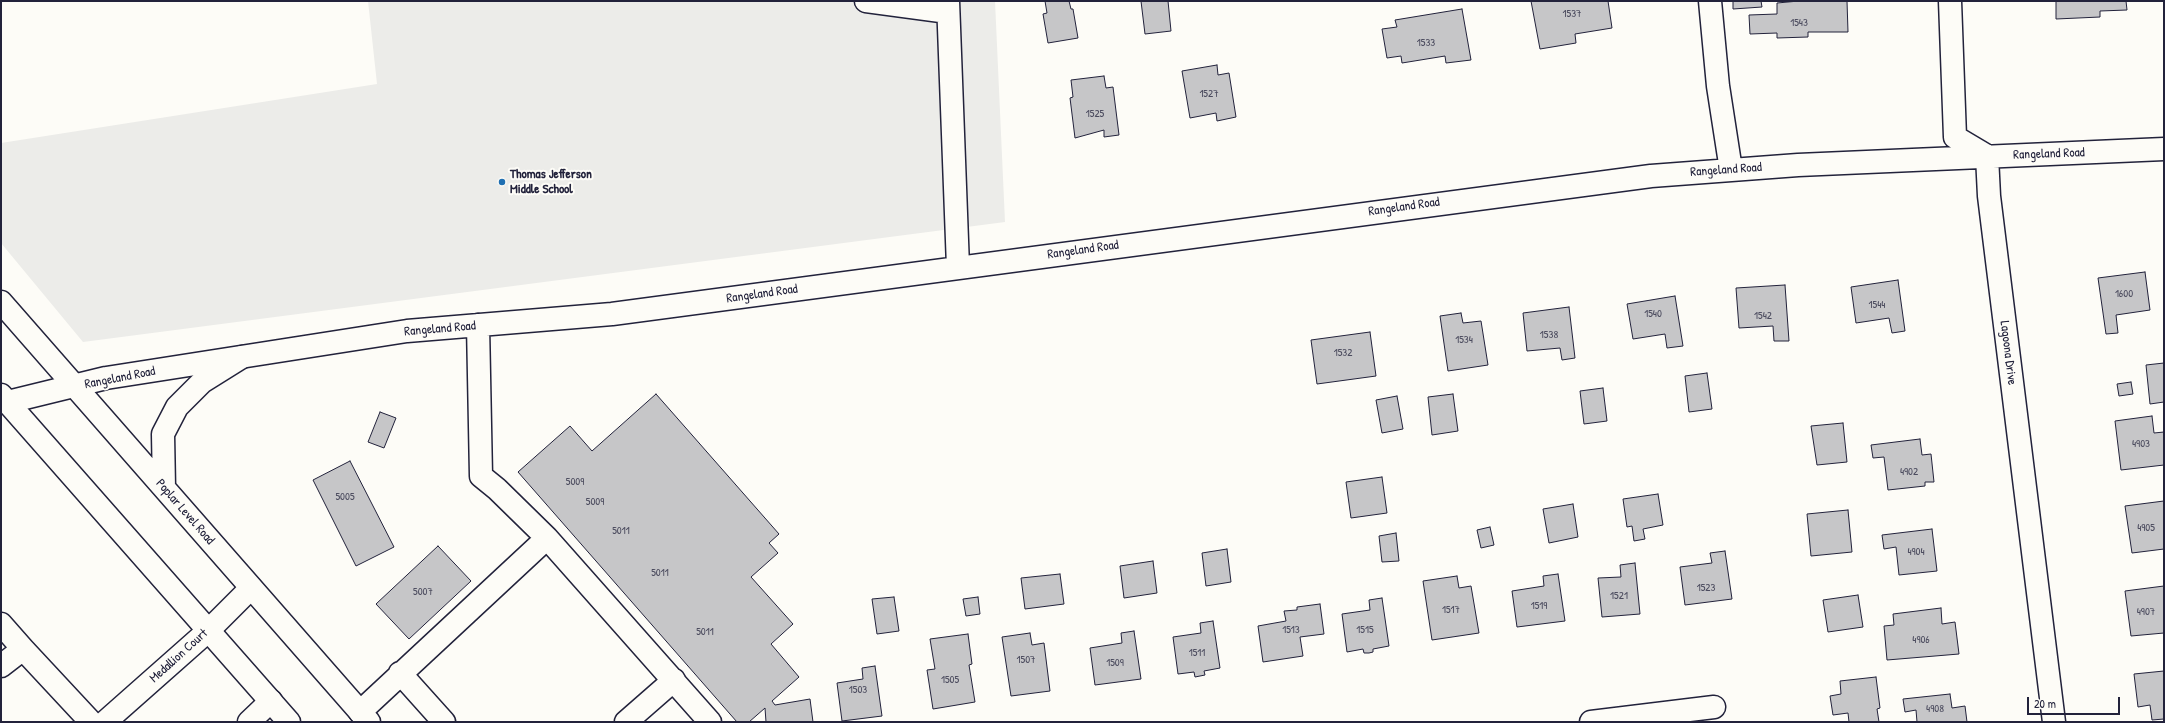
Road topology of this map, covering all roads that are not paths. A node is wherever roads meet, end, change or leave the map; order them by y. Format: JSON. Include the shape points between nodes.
{"nodes":[{"id":1,"x":866,"y":1,"type":"edge"},
{"id":2,"x":1710,"y":1,"type":"edge"},
{"id":3,"x":1950,"y":1,"type":"edge"},
{"id":4,"x":948,"y":7,"type":"edge"},
{"id":5,"x":2164,"y":149,"type":"edge"},
{"id":6,"x":1987,"y":156,"type":"junction"},
{"id":7,"x":1731,"y":170,"type":"junction"},
{"id":8,"x":958,"y":267,"type":"junction"},
{"id":9,"x":1,"y":302,"type":"edge"},
{"id":10,"x":478,"y":325,"type":"junction"},
{"id":11,"x":242,"y":357,"type":"junction"},
{"id":12,"x":75,"y":386,"type":"junction"},
{"id":13,"x":4,"y":399,"type":"edge"},
{"id":14,"x":164,"y":488,"type":"junction"},
{"id":15,"x":547,"y":538,"type":"junction"},
{"id":16,"x":251,"y":588,"type":"junction"},
{"id":17,"x":1,"y":624,"type":"edge"},
{"id":18,"x":209,"y":630,"type":"junction"},
{"id":19,"x":23,"y":648,"type":"junction"},
{"id":20,"x":1,"y":666,"type":"edge"},
{"id":21,"x":400,"y":673,"type":"junction"},
{"id":22,"x":674,"y":680,"type":"junction"},
{"id":23,"x":271,"y":701,"type":"junction"},
{"id":24,"x":1714,"y":707,"type":"dead end"},
{"id":25,"x":365,"y":717,"type":"edge"},
{"id":26,"x":91,"y":722,"type":"edge"},
{"id":27,"x":105,"y":722,"type":"edge"},
{"id":28,"x":249,"y":722,"type":"edge"},
{"id":29,"x":289,"y":722,"type":"edge"},
{"id":30,"x":444,"y":722,"type":"edge"},
{"id":31,"x":626,"y":722,"type":"edge"},
{"id":32,"x":710,"y":722,"type":"edge"},
{"id":33,"x":1591,"y":722,"type":"edge"},
{"id":34,"x":2054,"y":722,"type":"edge"}],
"edges":[{"from":1,"to":4,"type":"street"},
{"from":2,"to":7,"type":"street","via":[[1718,86]]},
{"from":3,"to":6,"type":"street","via":[[1955,137]]},
{"from":4,"to":8,"type":"street"},
{"from":5,"to":6,"type":"street","name":"Rangeland Road"},
{"from":6,"to":7,"type":"street","name":"Rangeland Road"},
{"from":6,"to":34,"type":"street","name":"Lagoona Drive","via":[[1990,204]]},
{"from":7,"to":8,"type":"street","name":"Rangeland Road","via":[[1651,176],[1489,196]]},
{"from":8,"to":10,"type":"street","name":"Rangeland Road","via":[[612,314]]},
{"from":9,"to":12,"type":"street","name":"Poplar Level Road"},
{"from":10,"to":11,"type":"street","name":"Rangeland Road","via":[[407,331]]},
{"from":10,"to":15,"type":"street","via":[[481,476]]},
{"from":11,"to":12,"type":"street","name":"Rangeland Road","via":[[106,378]]},
{"from":11,"to":14,"type":"street","via":[[202,382],[177,407],[163,434]]},
{"from":12,"to":13,"type":"street","name":"Rangeland Road"},
{"from":12,"to":14,"type":"street","name":"Poplar Level Road"},
{"from":13,"to":18,"type":"street"},
{"from":14,"to":16,"type":"street","name":"Poplar Level Road"},
{"from":15,"to":21,"type":"street"},
{"from":15,"to":22,"type":"street"},
{"from":16,"to":18,"type":"street","name":"Medallion Court"},
{"from":16,"to":25,"type":"street","name":"Poplar Level Road"},
{"from":17,"to":19,"type":"street"},
{"from":18,"to":23,"type":"street"},
{"from":18,"to":27,"type":"street","name":"Medallion Court"},
{"from":19,"to":20,"type":"street"},
{"from":19,"to":26,"type":"street"},
{"from":21,"to":25,"type":"street"},
{"from":21,"to":30,"type":"street"},
{"from":22,"to":31,"type":"street"},
{"from":22,"to":32,"type":"street"},
{"from":23,"to":28,"type":"street"},
{"from":23,"to":29,"type":"street"},
{"from":24,"to":33,"type":"street"}]}
